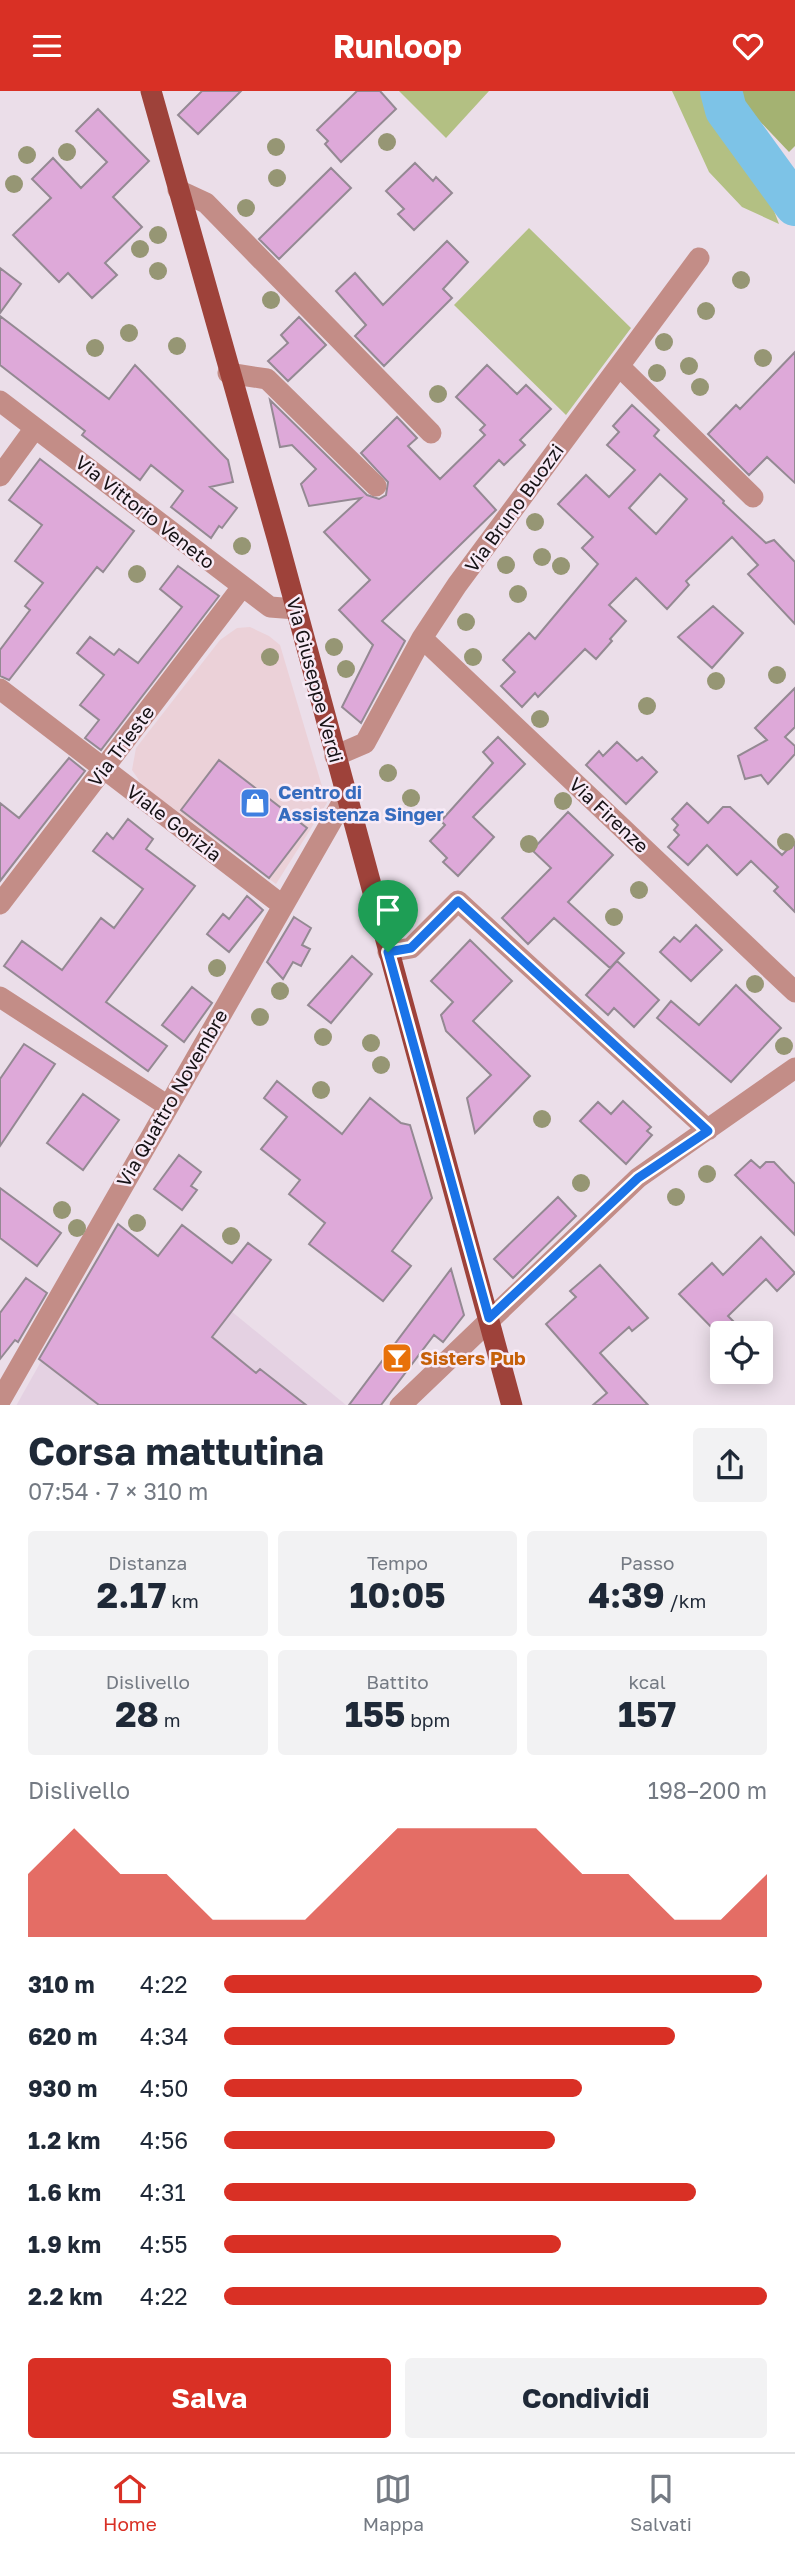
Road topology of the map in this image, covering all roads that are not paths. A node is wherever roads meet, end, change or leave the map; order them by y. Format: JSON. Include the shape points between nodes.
{"nodes":[{"id":1,"x":151,"y":91,"type":"edge"},
{"id":2,"x":178,"y":190,"type":"junction"},
{"id":3,"x":699,"y":258,"type":"dead end"},
{"id":4,"x":619,"y":366,"type":"junction"},
{"id":5,"x":228,"y":373,"type":"junction"},
{"id":6,"x":0,"y":401,"type":"edge"},
{"id":7,"x":36,"y":428,"type":"junction"},
{"id":8,"x":431,"y":433,"type":"dead end"},
{"id":9,"x":0,"y":477,"type":"edge"},
{"id":10,"x":376,"y":486,"type":"dead end"},
{"id":11,"x":753,"y":497,"type":"dead end"},
{"id":12,"x":242,"y":587,"type":"junction"},
{"id":13,"x":296,"y":609,"type":"junction"},
{"id":14,"x":422,"y":638,"type":"junction"},
{"id":15,"x":0,"y":689,"type":"edge"},
{"id":16,"x":335,"y":756,"type":"junction"},
{"id":17,"x":104,"y":769,"type":"junction"},
{"id":18,"x":346,"y":796,"type":"junction"},
{"id":19,"x":0,"y":904,"type":"edge"},
{"id":20,"x":282,"y":905,"type":"junction"},
{"id":21,"x":388,"y":952,"type":"junction"},
{"id":22,"x":795,"y":992,"type":"edge"},
{"id":23,"x":0,"y":997,"type":"edge"},
{"id":24,"x":795,"y":1068,"type":"edge"},
{"id":25,"x":168,"y":1106,"type":"junction"},
{"id":26,"x":708,"y":1131,"type":"junction"},
{"id":27,"x":489,"y":1318,"type":"junction"},
{"id":28,"x":0,"y":1401,"type":"edge"},
{"id":29,"x":514,"y":1401,"type":"edge"},
{"id":30,"x":400,"y":1405,"type":"edge"}],
"edges":[{"from":1,"to":2,"type":"main road","name":"Via Giuseppe Verdi"},
{"from":2,"to":5,"type":"main road","name":"Via Giuseppe Verdi"},
{"from":2,"to":8,"type":"street","via":[[206,203]]},
{"from":3,"to":4,"type":"street","name":"Via Bruno Buozzi"},
{"from":4,"to":11,"type":"street"},
{"from":4,"to":14,"type":"street","name":"Via Bruno Buozzi"},
{"from":5,"to":10,"type":"street","via":[[267,379]]},
{"from":5,"to":13,"type":"main road","name":"Via Giuseppe Verdi"},
{"from":6,"to":7,"type":"street","name":"Via Vittorio Veneto"},
{"from":7,"to":9,"type":"street"},
{"from":7,"to":12,"type":"street","name":"Via Vittorio Veneto"},
{"from":12,"to":13,"type":"street","name":"Via Vittorio Veneto","via":[[270,607]]},
{"from":12,"to":17,"type":"street","name":"Via Trieste"},
{"from":13,"to":16,"type":"main road","name":"Via Giuseppe Verdi"},
{"from":14,"to":16,"type":"street","name":"Via Bruno Buozzi","via":[[365,743]]},
{"from":14,"to":22,"type":"street","name":"Via Firenze"},
{"from":15,"to":17,"type":"street","name":"Viale Gorizia"},
{"from":16,"to":18,"type":"main road","name":"Via Giuseppe Verdi"},
{"from":17,"to":19,"type":"street","name":"Via Trieste"},
{"from":17,"to":20,"type":"street","name":"Viale Gorizia"},
{"from":18,"to":20,"type":"street","name":"Via Quattro Novembre"},
{"from":18,"to":21,"type":"main road","name":"Via Giuseppe Verdi"},
{"from":20,"to":25,"type":"street","name":"Via Quattro Novembre"},
{"from":21,"to":26,"type":"street","via":[[411,948],[458,901]]},
{"from":21,"to":27,"type":"main road","name":"Via Giuseppe Verdi"},
{"from":23,"to":25,"type":"street"},
{"from":24,"to":26,"type":"street"},
{"from":25,"to":28,"type":"street","name":"Via Quattro Novembre"},
{"from":26,"to":27,"type":"street","via":[[638,1178]]},
{"from":27,"to":29,"type":"main road","name":"Via Giuseppe Verdi"},
{"from":27,"to":30,"type":"street"}]}
